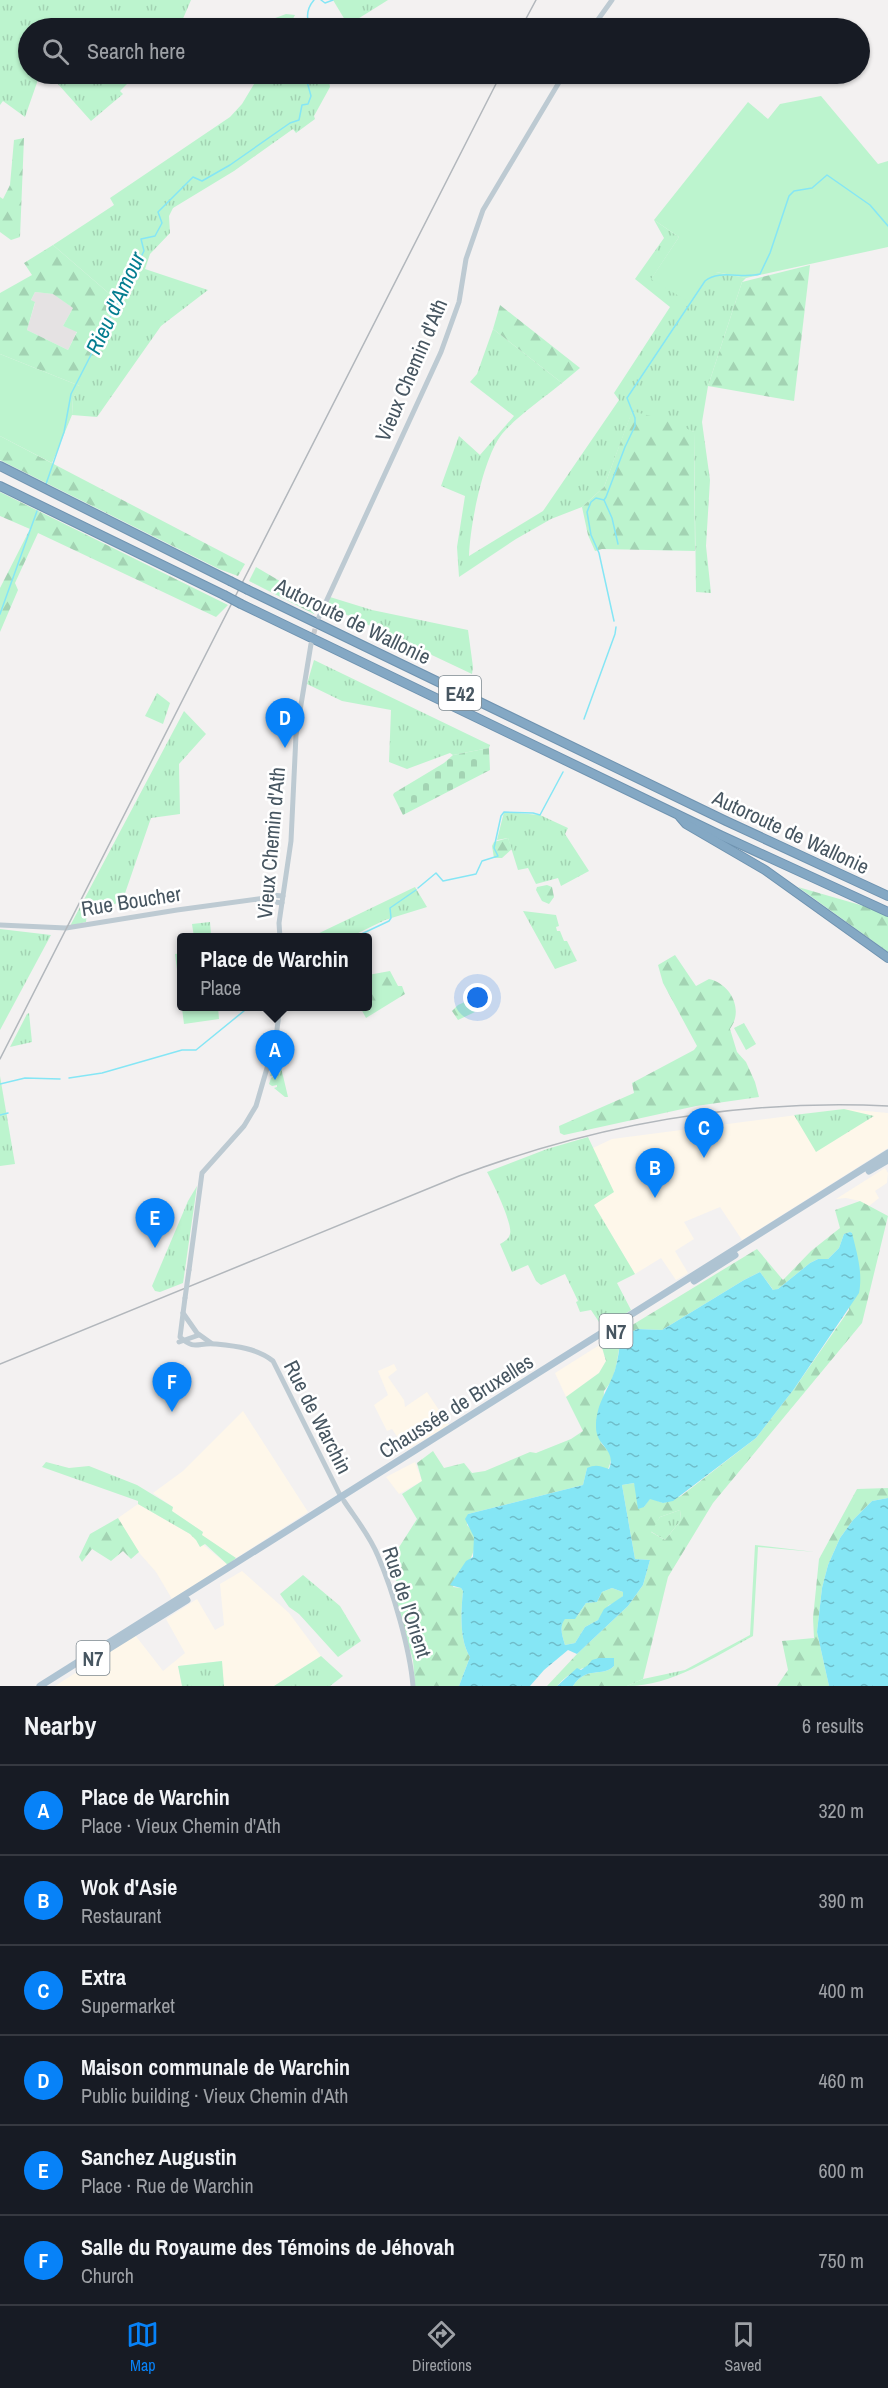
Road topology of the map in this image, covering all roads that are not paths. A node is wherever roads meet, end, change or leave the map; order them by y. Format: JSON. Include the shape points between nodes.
{"nodes":[{"id":1,"x":612,"y":0,"type":"edge"},
{"id":2,"x":599,"y":18,"type":"edge"},
{"id":3,"x":558,"y":84,"type":"edge"},
{"id":4,"x":0,"y":466,"type":"edge"},
{"id":5,"x":0,"y":486,"type":"edge"},
{"id":6,"x":319,"y":617,"type":"tunnel mouth"},
{"id":7,"x":311,"y":644,"type":"tunnel mouth"},
{"id":8,"x":677,"y":814,"type":"junction"},
{"id":9,"x":888,"y":896,"type":"edge"},
{"id":10,"x":283,"y":900,"type":"junction"},
{"id":11,"x":888,"y":912,"type":"edge"},
{"id":12,"x":0,"y":925,"type":"edge"},
{"id":13,"x":280,"y":933,"type":"edge"},
{"id":14,"x":888,"y":961,"type":"edge"},
{"id":15,"x":279,"y":1011,"type":"edge"},
{"id":16,"x":888,"y":1153,"type":"edge"},
{"id":17,"x":888,"y":1160,"type":"edge"},
{"id":18,"x":183,"y":1313,"type":"junction"},
{"id":19,"x":199,"y":1335,"type":"junction"},
{"id":20,"x":181,"y":1340,"type":"junction"},
{"id":21,"x":213,"y":1344,"type":"junction"},
{"id":22,"x":342,"y":1499,"type":"junction"},
{"id":23,"x":40,"y":1686,"type":"edge"},
{"id":24,"x":49,"y":1686,"type":"edge"},
{"id":25,"x":413,"y":1686,"type":"edge"}],
"edges":[{"from":1,"to":2,"type":"street"},
{"from":3,"to":6,"type":"street","name":"Vieux Chemin d'Ath","via":[[483,210],[466,259],[459,302],[441,352]]},
{"from":4,"to":9,"type":"highway","name":"Autoroute de Wallonie","number":"E42","bridge":true,"via":[[248,590]]},
{"from":5,"to":8,"type":"highway","name":"Autoroute de Wallonie","number":"E42","bridge":true},
{"from":7,"to":10,"type":"street","name":"Vieux Chemin d'Ath","via":[[297,724],[291,841]]},
{"from":8,"to":11,"type":"highway","name":"Autoroute de Wallonie","number":"E42"},
{"from":8,"to":14,"type":"highway","via":[[686,824],[792,888]]},
{"from":10,"to":12,"type":"street","name":"Rue Boucher","via":[[271,896],[66,928]]},
{"from":10,"to":13,"type":"street","name":"Vieux Chemin d'Ath"},
{"from":15,"to":18,"type":"street","bridge":true,"via":[[256,1106],[202,1173]]},
{"from":16,"to":22,"type":"main road","name":"Chaussée de Bruxelles","number":"N7"},
{"from":17,"to":22,"type":"main road","name":"Chaussée de Bruxelles","number":"N7"},
{"from":18,"to":19,"type":"street"},
{"from":18,"to":20,"type":"street"},
{"from":19,"to":20,"type":"street"},
{"from":19,"to":21,"type":"street"},
{"from":20,"to":21,"type":"street","name":"Rue de Warchin","via":[[193,1346]]},
{"from":21,"to":22,"type":"street","name":"Rue de Warchin","via":[[258,1351],[273,1362]]},
{"from":22,"to":23,"type":"main road","name":"Chaussée de Bruxelles","number":"N7"},
{"from":22,"to":24,"type":"main road","name":"Chaussée de Bruxelles","number":"N7"},
{"from":22,"to":25,"type":"street","name":"Rue de l'Orient","via":[[378,1556],[412,1666]]}]}
